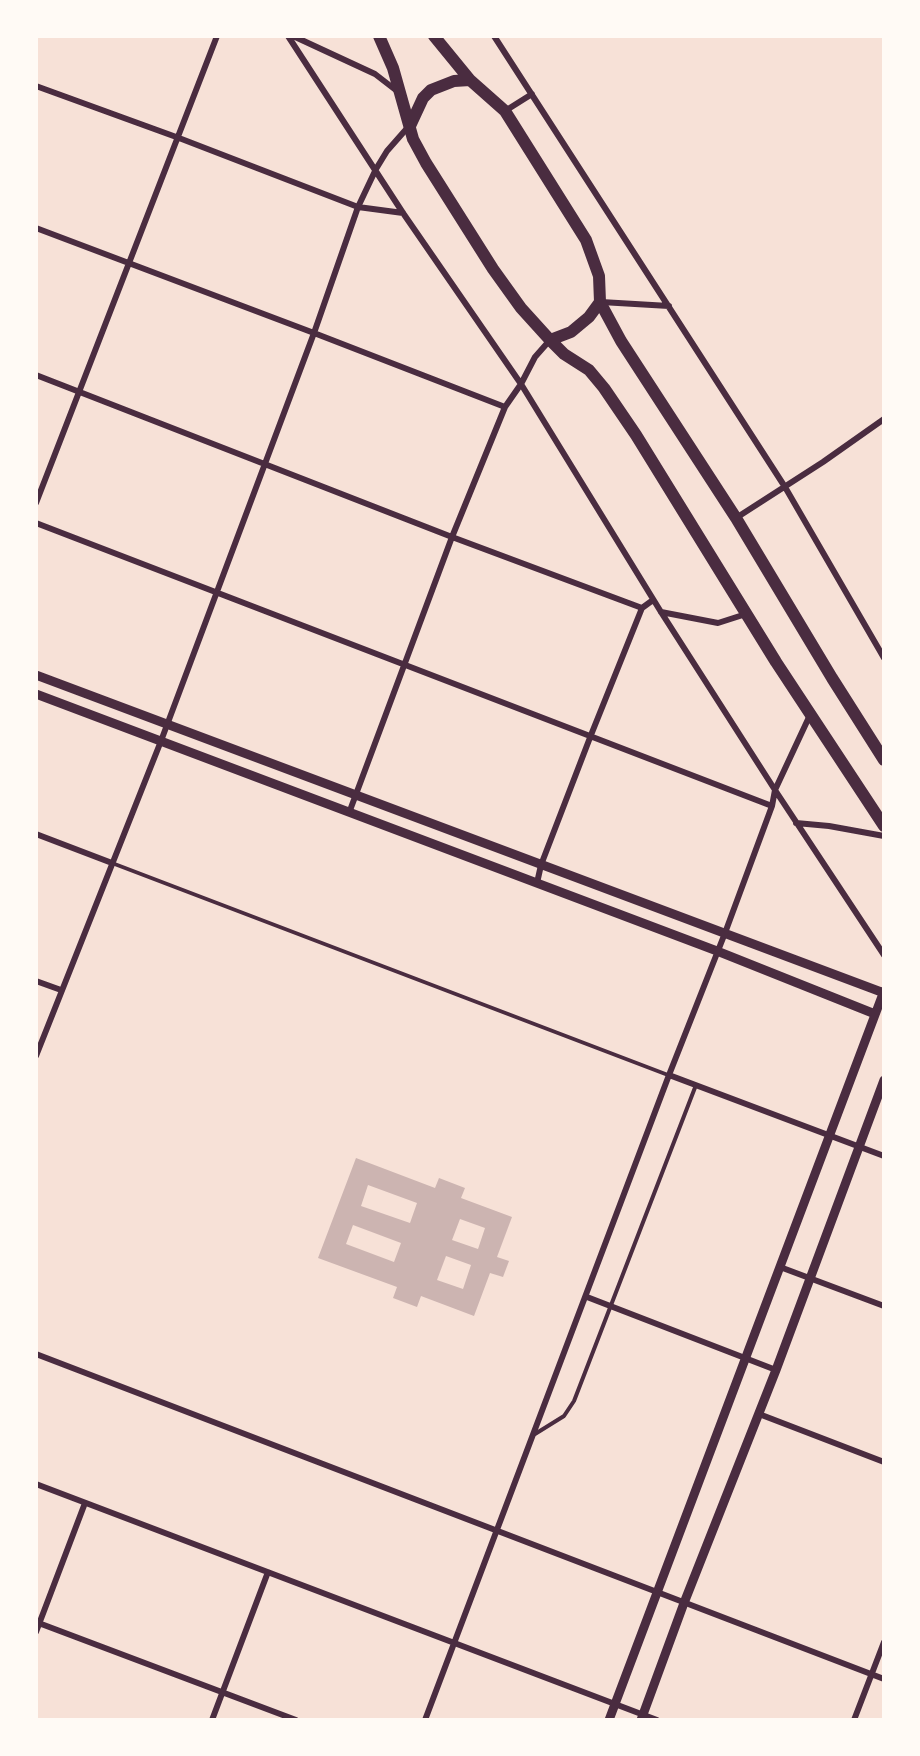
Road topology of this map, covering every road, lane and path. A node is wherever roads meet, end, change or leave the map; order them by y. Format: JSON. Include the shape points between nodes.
{"nodes":[{"id":1,"x":217,"y":36,"type":"edge"},
{"id":2,"x":288,"y":36,"type":"edge"},
{"id":3,"x":293,"y":36,"type":"edge"},
{"id":4,"x":379,"y":36,"type":"edge"},
{"id":5,"x":434,"y":36,"type":"edge"},
{"id":6,"x":494,"y":36,"type":"edge"},
{"id":7,"x":470,"y":81,"type":"junction"},
{"id":8,"x":36,"y":86,"type":"edge"},
{"id":9,"x":400,"y":93,"type":"junction"},
{"id":10,"x":532,"y":94,"type":"junction"},
{"id":11,"x":505,"y":111,"type":"junction"},
{"id":12,"x":410,"y":126,"type":"junction"},
{"id":13,"x":179,"y":138,"type":"junction"},
{"id":14,"x":376,"y":169,"type":"junction"},
{"id":15,"x":358,"y":207,"type":"junction"},
{"id":16,"x":404,"y":213,"type":"junction"},
{"id":17,"x":36,"y":228,"type":"edge"},
{"id":18,"x":129,"y":264,"type":"junction"},
{"id":19,"x":600,"y":302,"type":"junction"},
{"id":20,"x":669,"y":306,"type":"junction"},
{"id":21,"x":314,"y":333,"type":"junction"},
{"id":22,"x":550,"y":340,"type":"junction"},
{"id":23,"x":36,"y":375,"type":"edge"},
{"id":24,"x":521,"y":384,"type":"junction"},
{"id":25,"x":78,"y":391,"type":"junction"},
{"id":26,"x":505,"y":407,"type":"junction"},
{"id":27,"x":884,"y":419,"type":"edge"},
{"id":28,"x":265,"y":463,"type":"junction"},
{"id":29,"x":785,"y":488,"type":"junction"},
{"id":30,"x":36,"y":504,"type":"edge"},
{"id":31,"x":736,"y":518,"type":"junction"},
{"id":32,"x":36,"y":523,"type":"edge"},
{"id":33,"x":452,"y":537,"type":"junction"},
{"id":34,"x":217,"y":592,"type":"junction"},
{"id":35,"x":654,"y":600,"type":"junction"},
{"id":36,"x":642,"y":609,"type":"junction"},
{"id":37,"x":661,"y":612,"type":"junction"},
{"id":38,"x":746,"y":614,"type":"junction"},
{"id":39,"x":884,"y":658,"type":"edge"},
{"id":40,"x":406,"y":664,"type":"junction"},
{"id":41,"x":36,"y":675,"type":"edge"},
{"id":42,"x":36,"y":694,"type":"edge"},
{"id":43,"x":811,"y":715,"type":"junction"},
{"id":44,"x":166,"y":724,"type":"junction"},
{"id":45,"x":591,"y":735,"type":"junction"},
{"id":46,"x":161,"y":741,"type":"junction"},
{"id":47,"x":884,"y":759,"type":"edge"},
{"id":48,"x":775,"y":790,"type":"junction"},
{"id":49,"x":355,"y":796,"type":"junction"},
{"id":50,"x":772,"y":806,"type":"junction"},
{"id":51,"x":349,"y":813,"type":"junction"},
{"id":52,"x":796,"y":822,"type":"junction"},
{"id":53,"x":884,"y":826,"type":"edge"},
{"id":54,"x":36,"y":834,"type":"edge"},
{"id":55,"x":884,"y":836,"type":"edge"},
{"id":56,"x":112,"y":863,"type":"junction"},
{"id":57,"x":541,"y":865,"type":"junction"},
{"id":58,"x":537,"y":883,"type":"junction"},
{"id":59,"x":725,"y":933,"type":"junction"},
{"id":60,"x":717,"y":951,"type":"junction"},
{"id":61,"x":884,"y":955,"type":"edge"},
{"id":62,"x":36,"y":981,"type":"edge"},
{"id":63,"x":61,"y":990,"type":"junction"},
{"id":64,"x":884,"y":992,"type":"edge"},
{"id":65,"x":875,"y":1014,"type":"junction"},
{"id":66,"x":36,"y":1056,"type":"edge"},
{"id":67,"x":669,"y":1075,"type":"junction"},
{"id":68,"x":884,"y":1080,"type":"edge"},
{"id":69,"x":696,"y":1085,"type":"junction"},
{"id":70,"x":830,"y":1136,"type":"junction"},
{"id":71,"x":860,"y":1147,"type":"junction"},
{"id":72,"x":884,"y":1156,"type":"edge"},
{"id":73,"x":780,"y":1267,"type":"junction"},
{"id":74,"x":810,"y":1278,"type":"junction"},
{"id":75,"x":587,"y":1297,"type":"junction"},
{"id":76,"x":884,"y":1306,"type":"edge"},
{"id":77,"x":611,"y":1307,"type":"junction"},
{"id":78,"x":36,"y":1354,"type":"edge"},
{"id":79,"x":746,"y":1358,"type":"junction"},
{"id":80,"x":776,"y":1370,"type":"junction"},
{"id":81,"x":759,"y":1414,"type":"junction"},
{"id":82,"x":535,"y":1434,"type":"junction"},
{"id":83,"x":884,"y":1462,"type":"edge"},
{"id":84,"x":36,"y":1484,"type":"edge"},
{"id":85,"x":85,"y":1503,"type":"junction"},
{"id":86,"x":498,"y":1532,"type":"junction"},
{"id":87,"x":268,"y":1572,"type":"junction"},
{"id":88,"x":657,"y":1593,"type":"junction"},
{"id":89,"x":684,"y":1604,"type":"junction"},
{"id":90,"x":38,"y":1622,"type":"edge"},
{"id":91,"x":36,"y":1632,"type":"edge"},
{"id":92,"x":884,"y":1642,"type":"edge"},
{"id":93,"x":454,"y":1644,"type":"junction"},
{"id":94,"x":872,"y":1674,"type":"junction"},
{"id":95,"x":884,"y":1679,"type":"edge"},
{"id":96,"x":222,"y":1692,"type":"junction"},
{"id":97,"x":615,"y":1704,"type":"junction"},
{"id":98,"x":642,"y":1717,"type":"edge"},
{"id":99,"x":212,"y":1720,"type":"edge"},
{"id":100,"x":296,"y":1720,"type":"edge"},
{"id":101,"x":425,"y":1720,"type":"edge"},
{"id":102,"x":609,"y":1720,"type":"edge"},
{"id":103,"x":657,"y":1720,"type":"edge"},
{"id":104,"x":854,"y":1720,"type":"edge"}],
"edges":[{"from":1,"to":13,"type":"street"},
{"from":2,"to":14,"type":"street"},
{"from":3,"to":9,"type":"street","via":[[375,74]]},
{"from":4,"to":9,"type":"main road"},
{"from":5,"to":7,"type":"main road"},
{"from":6,"to":10,"type":"street"},
{"from":7,"to":11,"type":"main road"},
{"from":7,"to":12,"type":"main road","via":[[454,81],[431,90]]},
{"from":8,"to":13,"type":"street"},
{"from":9,"to":12,"type":"main road"},
{"from":10,"to":11,"type":"street"},
{"from":10,"to":20,"type":"street"},
{"from":11,"to":19,"type":"main road","via":[[586,240],[599,276]]},
{"from":12,"to":14,"type":"street"},
{"from":12,"to":22,"type":"main road","via":[[426,163],[493,269]]},
{"from":13,"to":15,"type":"street"},
{"from":13,"to":18,"type":"street"},
{"from":14,"to":15,"type":"street"},
{"from":14,"to":16,"type":"street"},
{"from":15,"to":16,"type":"street"},
{"from":15,"to":21,"type":"street"},
{"from":16,"to":24,"type":"street"},
{"from":17,"to":18,"type":"street"},
{"from":18,"to":21,"type":"street"},
{"from":18,"to":25,"type":"street"},
{"from":19,"to":20,"type":"street"},
{"from":19,"to":22,"type":"main road","via":[[571,332]]},
{"from":19,"to":31,"type":"main road","via":[[621,341]]},
{"from":20,"to":29,"type":"street"},
{"from":21,"to":26,"type":"street"},
{"from":21,"to":28,"type":"street"},
{"from":22,"to":24,"type":"street","via":[[535,357]]},
{"from":22,"to":38,"type":"main road","via":[[589,370],[604,388]]},
{"from":23,"to":25,"type":"street"},
{"from":24,"to":26,"type":"street"},
{"from":24,"to":35,"type":"street"},
{"from":25,"to":28,"type":"street"},
{"from":25,"to":30,"type":"street"},
{"from":26,"to":33,"type":"street"},
{"from":27,"to":29,"type":"street"},
{"from":28,"to":33,"type":"street"},
{"from":28,"to":34,"type":"street"},
{"from":29,"to":31,"type":"street"},
{"from":29,"to":39,"type":"street"},
{"from":31,"to":47,"type":"main road"},
{"from":32,"to":34,"type":"street"},
{"from":33,"to":36,"type":"street"},
{"from":33,"to":40,"type":"street"},
{"from":34,"to":40,"type":"street"},
{"from":34,"to":44,"type":"street"},
{"from":35,"to":36,"type":"street"},
{"from":35,"to":37,"type":"street"},
{"from":36,"to":45,"type":"street"},
{"from":37,"to":38,"type":"street","via":[[718,623]]},
{"from":37,"to":48,"type":"street"},
{"from":38,"to":43,"type":"main road"},
{"from":40,"to":45,"type":"street"},
{"from":40,"to":49,"type":"street"},
{"from":41,"to":44,"type":"street"},
{"from":42,"to":46,"type":"street"},
{"from":43,"to":48,"type":"street"},
{"from":43,"to":53,"type":"main road"},
{"from":44,"to":46,"type":"street"},
{"from":44,"to":49,"type":"street"},
{"from":45,"to":50,"type":"street"},
{"from":45,"to":57,"type":"street"},
{"from":46,"to":51,"type":"street"},
{"from":46,"to":56,"type":"street"},
{"from":48,"to":50,"type":"street"},
{"from":48,"to":52,"type":"street"},
{"from":49,"to":51,"type":"street"},
{"from":49,"to":57,"type":"street"},
{"from":50,"to":59,"type":"street"},
{"from":51,"to":58,"type":"street"},
{"from":52,"to":55,"type":"street"},
{"from":52,"to":61,"type":"street"},
{"from":54,"to":56,"type":"street"},
{"from":56,"to":63,"type":"street"},
{"from":56,"to":67,"type":"lane"},
{"from":57,"to":58,"type":"street"},
{"from":57,"to":59,"type":"street"},
{"from":58,"to":60,"type":"street"},
{"from":59,"to":60,"type":"street"},
{"from":59,"to":64,"type":"street"},
{"from":60,"to":65,"type":"street"},
{"from":60,"to":67,"type":"street"},
{"from":62,"to":63,"type":"street"},
{"from":63,"to":66,"type":"street"},
{"from":64,"to":65,"type":"street"},
{"from":65,"to":70,"type":"street"},
{"from":67,"to":69,"type":"street"},
{"from":67,"to":75,"type":"street"},
{"from":68,"to":71,"type":"street"},
{"from":69,"to":70,"type":"street"},
{"from":69,"to":77,"type":"lane"},
{"from":70,"to":71,"type":"street"},
{"from":70,"to":73,"type":"street"},
{"from":71,"to":72,"type":"street"},
{"from":71,"to":74,"type":"street"},
{"from":73,"to":74,"type":"street"},
{"from":73,"to":79,"type":"street"},
{"from":74,"to":76,"type":"street"},
{"from":74,"to":80,"type":"street"},
{"from":75,"to":77,"type":"street"},
{"from":75,"to":82,"type":"street"},
{"from":77,"to":79,"type":"street"},
{"from":77,"to":82,"type":"lane","via":[[574,1401],[564,1416]]},
{"from":78,"to":86,"type":"street"},
{"from":79,"to":80,"type":"street"},
{"from":79,"to":88,"type":"street"},
{"from":80,"to":81,"type":"street"},
{"from":81,"to":83,"type":"street"},
{"from":81,"to":89,"type":"street"},
{"from":82,"to":86,"type":"street"},
{"from":84,"to":85,"type":"street"},
{"from":85,"to":87,"type":"street"},
{"from":85,"to":90,"type":"street"},
{"from":86,"to":88,"type":"street"},
{"from":86,"to":93,"type":"street"},
{"from":87,"to":93,"type":"street"},
{"from":87,"to":96,"type":"street"},
{"from":88,"to":89,"type":"street"},
{"from":88,"to":97,"type":"street"},
{"from":89,"to":94,"type":"street"},
{"from":89,"to":98,"type":"street"},
{"from":90,"to":91,"type":"street"},
{"from":90,"to":96,"type":"street"},
{"from":92,"to":94,"type":"street"},
{"from":93,"to":97,"type":"street"},
{"from":93,"to":101,"type":"street"},
{"from":94,"to":95,"type":"street"},
{"from":94,"to":104,"type":"street"},
{"from":96,"to":99,"type":"street"},
{"from":96,"to":100,"type":"street"},
{"from":97,"to":98,"type":"street"},
{"from":97,"to":102,"type":"street"},
{"from":98,"to":103,"type":"street"}]}
